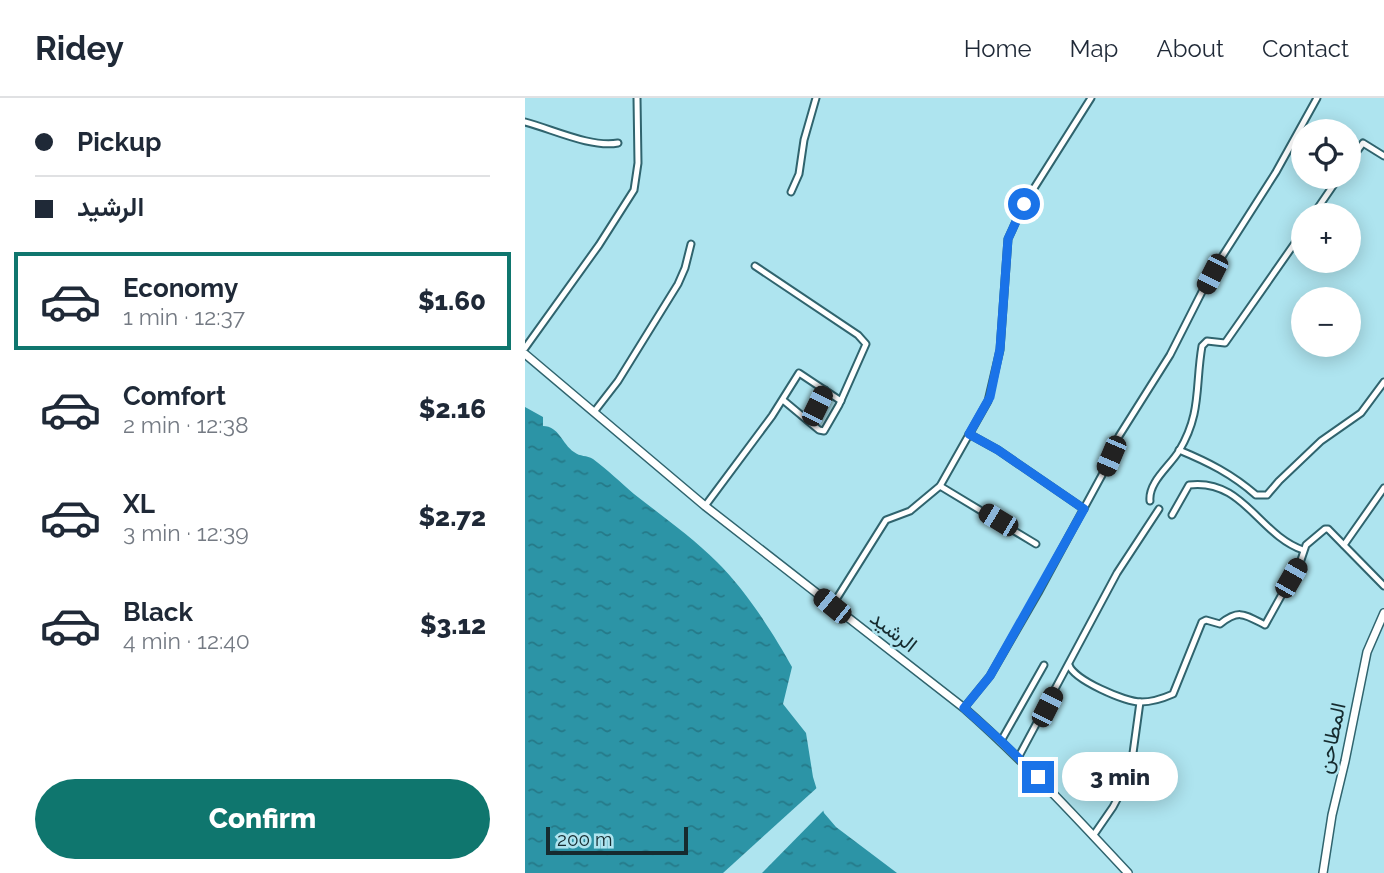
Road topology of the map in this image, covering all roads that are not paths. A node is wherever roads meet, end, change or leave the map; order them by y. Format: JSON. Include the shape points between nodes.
{"nodes":[{"id":1,"x":637,"y":98,"type":"edge"},
{"id":2,"x":816,"y":98,"type":"edge"},
{"id":3,"x":1091,"y":98,"type":"edge"},
{"id":4,"x":1317,"y":98,"type":"edge"},
{"id":5,"x":525,"y":122,"type":"edge"},
{"id":6,"x":618,"y":144,"type":"dead end"},
{"id":7,"x":1361,"y":146,"type":"edge"},
{"id":8,"x":1384,"y":156,"type":"edge"},
{"id":9,"x":791,"y":192,"type":"dead end"},
{"id":10,"x":691,"y":244,"type":"dead end"},
{"id":11,"x":1291,"y":249,"type":"edge"},
{"id":12,"x":755,"y":266,"type":"dead end"},
{"id":13,"x":525,"y":348,"type":"edge"},
{"id":14,"x":525,"y":354,"type":"edge"},
{"id":15,"x":1384,"y":382,"type":"edge"},
{"id":16,"x":825,"y":390,"type":"junction"},
{"id":17,"x":783,"y":400,"type":"junction"},
{"id":18,"x":841,"y":401,"type":"junction"},
{"id":19,"x":594,"y":412,"type":"junction"},
{"id":20,"x":809,"y":421,"type":"junction"},
{"id":21,"x":969,"y":434,"type":"junction"},
{"id":22,"x":1179,"y":450,"type":"junction"},
{"id":23,"x":940,"y":486,"type":"junction"},
{"id":24,"x":1384,"y":488,"type":"edge"},
{"id":25,"x":1150,"y":501,"type":"dead end"},
{"id":26,"x":705,"y":506,"type":"junction"},
{"id":27,"x":1084,"y":509,"type":"junction"},
{"id":28,"x":1159,"y":509,"type":"dead end"},
{"id":29,"x":1172,"y":515,"type":"dead end"},
{"id":30,"x":1036,"y":544,"type":"dead end"},
{"id":31,"x":1344,"y":545,"type":"junction"},
{"id":32,"x":1303,"y":550,"type":"junction"},
{"id":33,"x":1384,"y":586,"type":"edge"},
{"id":34,"x":832,"y":606,"type":"junction"},
{"id":35,"x":1384,"y":613,"type":"edge"},
{"id":36,"x":1044,"y":665,"type":"dead end"},
{"id":37,"x":1069,"y":665,"type":"junction"},
{"id":38,"x":1140,"y":702,"type":"junction"},
{"id":39,"x":964,"y":708,"type":"junction"},
{"id":40,"x":1001,"y":741,"type":"junction"},
{"id":41,"x":1018,"y":758,"type":"junction"},
{"id":42,"x":1093,"y":836,"type":"junction"},
{"id":43,"x":1128,"y":873,"type":"edge"},
{"id":44,"x":1323,"y":873,"type":"edge"}],
"edges":[{"from":1,"to":13,"type":"street","via":[[638,176],[634,190]]},
{"from":2,"to":9,"type":"street"},
{"from":3,"to":21,"type":"street","via":[[1024,204],[1008,239],[990,397]]},
{"from":4,"to":27,"type":"street","via":[[1119,436]]},
{"from":5,"to":6,"type":"street","via":[[594,143]]},
{"from":7,"to":8,"type":"street"},
{"from":10,"to":19,"type":"street","via":[[678,284]]},
{"from":11,"to":22,"type":"street","via":[[1225,343],[1207,341],[1202,346],[1195,417]]},
{"from":12,"to":18,"type":"street","via":[[866,344]]},
{"from":14,"to":19,"type":"main road","name":"الرشيد"},
{"from":15,"to":22,"type":"street","via":[[1361,413],[1321,441],[1267,495],[1256,495],[1214,464]]},
{"from":16,"to":17,"type":"street","via":[[799,373]]},
{"from":16,"to":18,"type":"street"},
{"from":16,"to":20,"type":"street"},
{"from":17,"to":20,"type":"street"},
{"from":17,"to":26,"type":"street"},
{"from":18,"to":20,"type":"street","via":[[824,431]]},
{"from":19,"to":26,"type":"main road","name":"الرشيد"},
{"from":21,"to":23,"type":"street"},
{"from":21,"to":27,"type":"street"},
{"from":22,"to":25,"type":"street","via":[[1154,484]]},
{"from":23,"to":30,"type":"street"},
{"from":23,"to":34,"type":"street","via":[[910,511],[886,520]]},
{"from":24,"to":31,"type":"street"},
{"from":26,"to":34,"type":"main road","name":"الرشيد"},
{"from":27,"to":39,"type":"street","via":[[990,676]]},
{"from":28,"to":37,"type":"street","via":[[1118,573]]},
{"from":29,"to":32,"type":"street","via":[[1189,485],[1223,488],[1285,541]]},
{"from":31,"to":32,"type":"street","via":[[1325,529]]},
{"from":31,"to":33,"type":"street"},
{"from":32,"to":38,"type":"street","via":[[1265,625],[1242,614],[1232,614],[1217,625],[1204,620],[1173,694]]},
{"from":34,"to":39,"type":"main road","name":"الرشيد"},
{"from":35,"to":44,"type":"main road","name":"المطاحن","via":[[1367,652]]},
{"from":36,"to":40,"type":"street"},
{"from":37,"to":38,"type":"street","via":[[1086,682]]},
{"from":37,"to":41,"type":"street"},
{"from":38,"to":42,"type":"street","via":[[1130,775]]},
{"from":39,"to":40,"type":"main road","name":"الرشيد"},
{"from":40,"to":41,"type":"main road","name":"الرشيد"},
{"from":41,"to":42,"type":"main road","name":"الرشيد"},
{"from":42,"to":43,"type":"main road","name":"الرشيد"}]}
